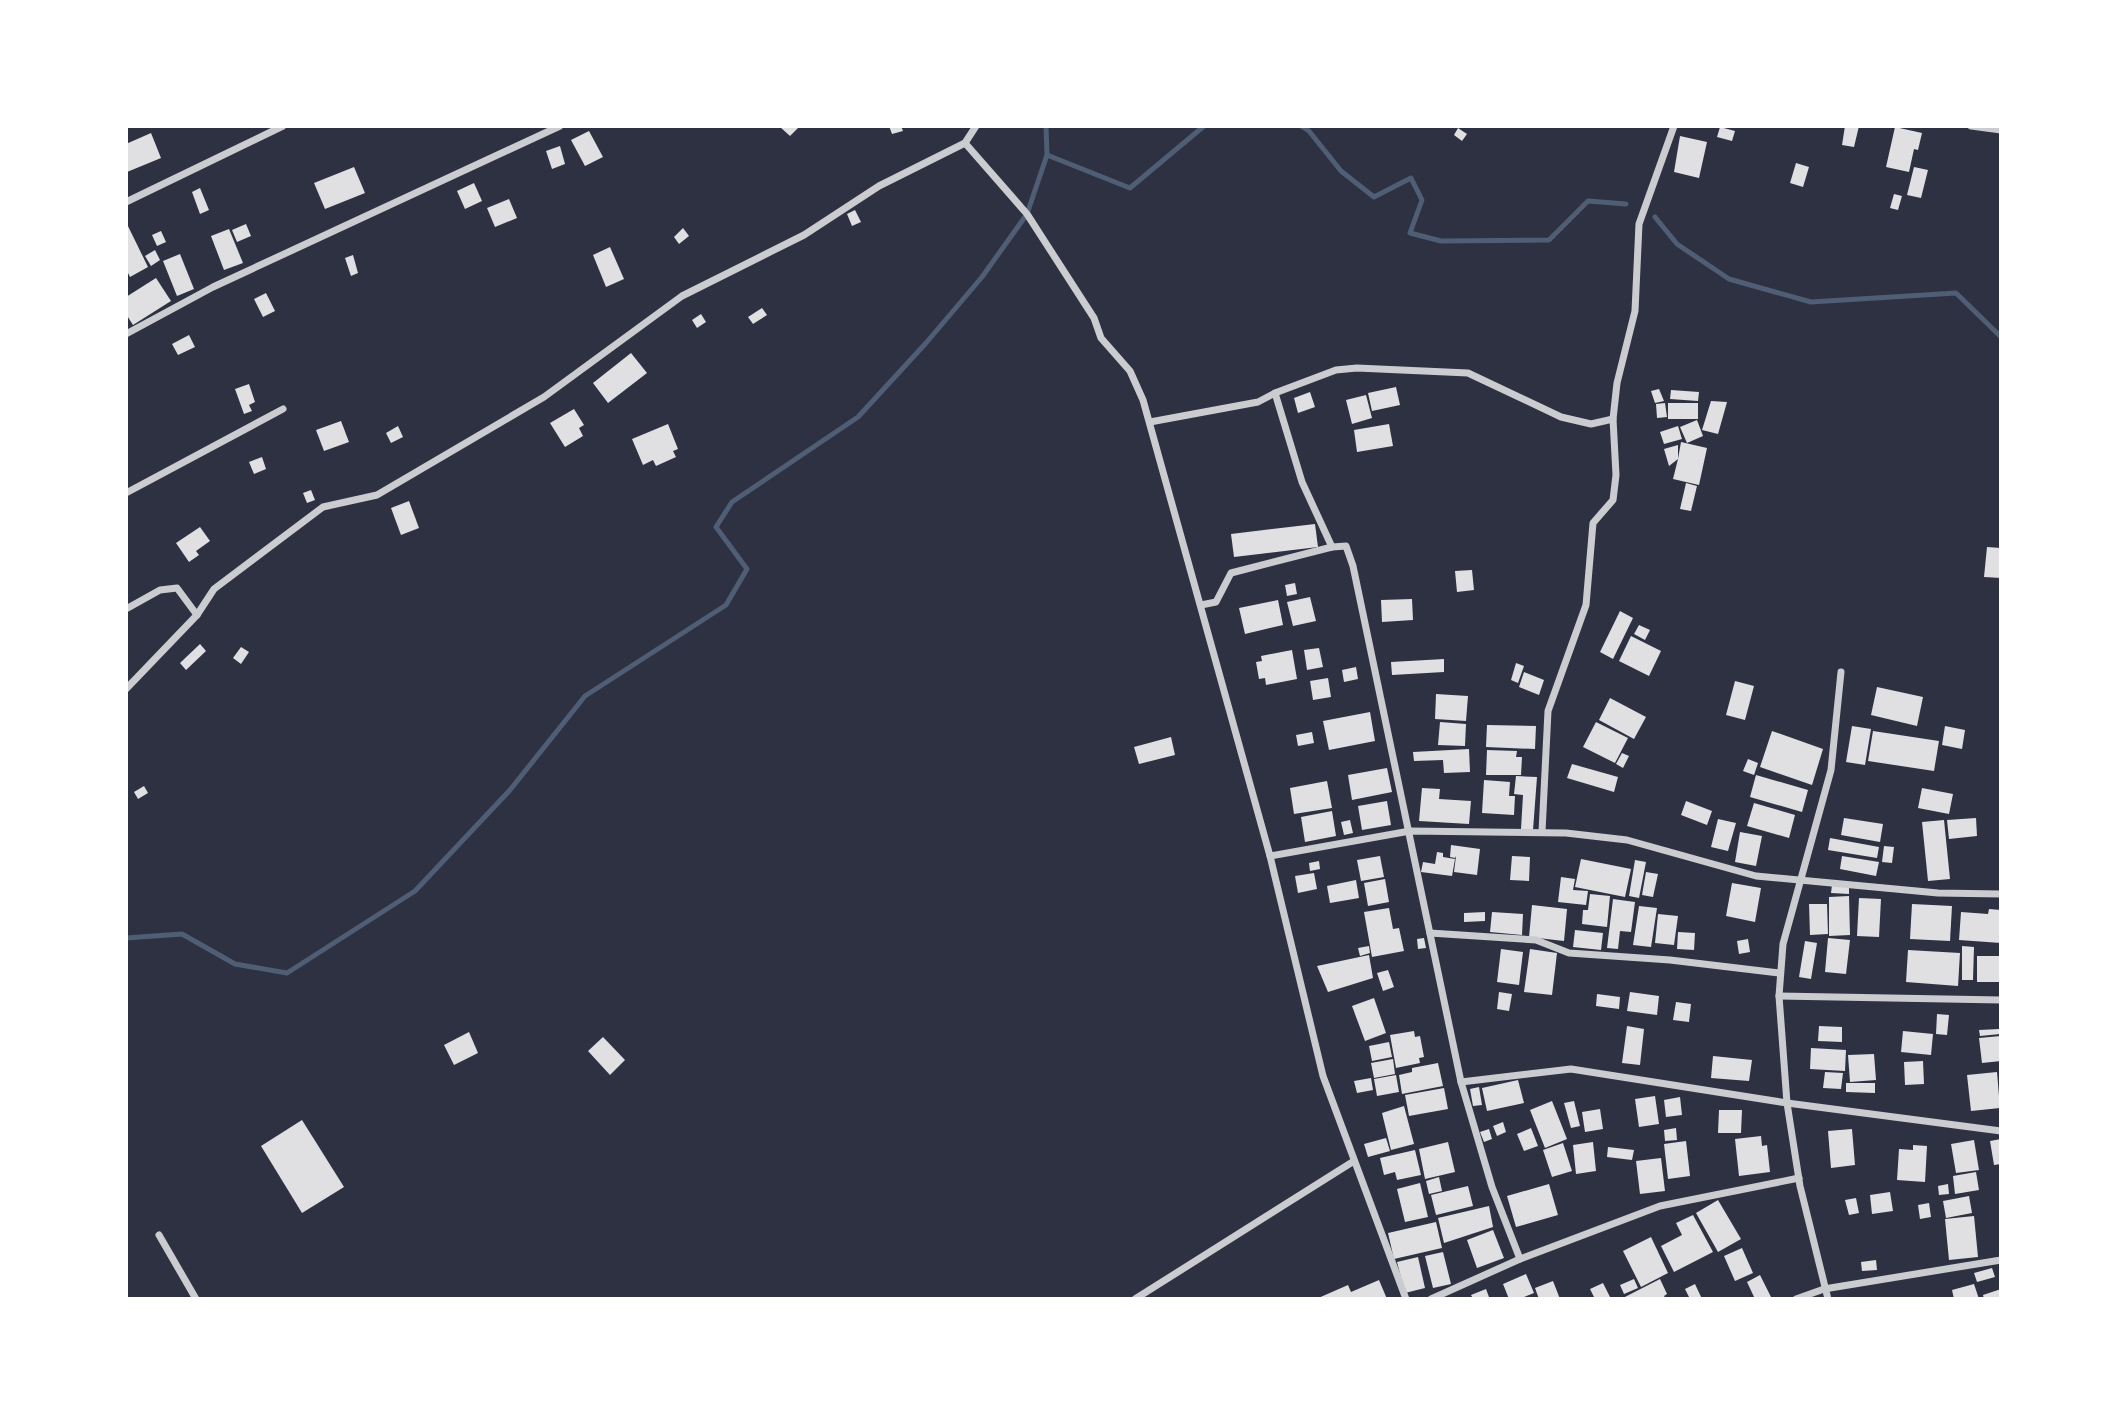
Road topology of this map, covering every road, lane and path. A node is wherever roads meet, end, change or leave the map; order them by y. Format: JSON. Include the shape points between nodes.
{"nodes":[{"id":1,"x":283,"y":126,"type":"edge"},
{"id":2,"x":560,"y":126,"type":"edge"},
{"id":3,"x":976,"y":126,"type":"edge"},
{"id":4,"x":1674,"y":126,"type":"edge"},
{"id":5,"x":1970,"y":126,"type":"edge"},
{"id":6,"x":2001,"y":130,"type":"edge"},
{"id":7,"x":965,"y":143,"type":"junction"},
{"id":8,"x":126,"y":202,"type":"edge"},
{"id":9,"x":126,"y":334,"type":"edge"},
{"id":10,"x":1275,"y":393,"type":"junction"},
{"id":11,"x":283,"y":408,"type":"dead end"},
{"id":12,"x":1614,"y":419,"type":"junction"},
{"id":13,"x":1150,"y":422,"type":"junction"},
{"id":14,"x":126,"y":493,"type":"edge"},
{"id":15,"x":1332,"y":547,"type":"junction"},
{"id":16,"x":1200,"y":605,"type":"junction"},
{"id":17,"x":126,"y":609,"type":"edge"},
{"id":18,"x":197,"y":615,"type":"junction"},
{"id":19,"x":1841,"y":672,"type":"dead end"},
{"id":20,"x":126,"y":689,"type":"edge"},
{"id":21,"x":1410,"y":831,"type":"junction"},
{"id":22,"x":1542,"y":832,"type":"junction"},
{"id":23,"x":1270,"y":856,"type":"junction"},
{"id":24,"x":1799,"y":881,"type":"junction"},
{"id":25,"x":2001,"y":894,"type":"edge"},
{"id":26,"x":1430,"y":933,"type":"junction"},
{"id":27,"x":1779,"y":974,"type":"junction"},
{"id":28,"x":1779,"y":996,"type":"junction"},
{"id":29,"x":2001,"y":1000,"type":"edge"},
{"id":30,"x":1461,"y":1082,"type":"junction"},
{"id":31,"x":1787,"y":1103,"type":"junction"},
{"id":32,"x":2001,"y":1131,"type":"edge"},
{"id":33,"x":1354,"y":1161,"type":"junction"},
{"id":34,"x":1799,"y":1178,"type":"junction"},
{"id":35,"x":159,"y":1235,"type":"dead end"},
{"id":36,"x":1520,"y":1259,"type":"junction"},
{"id":37,"x":2001,"y":1260,"type":"edge"},
{"id":38,"x":1824,"y":1289,"type":"junction"},
{"id":39,"x":196,"y":1299,"type":"edge"},
{"id":40,"x":1135,"y":1299,"type":"edge"},
{"id":41,"x":1406,"y":1299,"type":"edge"},
{"id":42,"x":1431,"y":1299,"type":"edge"},
{"id":43,"x":1796,"y":1299,"type":"edge"},
{"id":44,"x":1828,"y":1299,"type":"edge"}],
"edges":[{"from":1,"to":8,"type":"street"},
{"from":2,"to":9,"type":"street","via":[[213,287]]},
{"from":3,"to":7,"type":"street"},
{"from":4,"to":12,"type":"street","via":[[1639,224],[1634,311],[1617,383]]},
{"from":5,"to":6,"type":"street"},
{"from":7,"to":13,"type":"street","via":[[1027,214],[1094,318],[1101,338],[1130,372]]},
{"from":7,"to":18,"type":"street","via":[[879,186],[804,235],[682,296],[544,397],[377,495],[323,507],[214,589]]},
{"from":10,"to":12,"type":"street","via":[[1336,370],[1468,373],[1561,417],[1591,424]]},
{"from":10,"to":13,"type":"street","via":[[1258,402]]},
{"from":10,"to":15,"type":"street","via":[[1302,482]]},
{"from":11,"to":14,"type":"street"},
{"from":12,"to":22,"type":"street","via":[[1613,500],[1593,523],[1586,605],[1548,711]]},
{"from":13,"to":16,"type":"street"},
{"from":15,"to":16,"type":"street","via":[[1231,573],[1216,602]]},
{"from":15,"to":21,"type":"street","via":[[1346,546],[1353,566]]},
{"from":16,"to":23,"type":"street"},
{"from":17,"to":18,"type":"street","via":[[160,590],[177,588]]},
{"from":18,"to":20,"type":"street"},
{"from":19,"to":24,"type":"street","via":[[1831,770]]},
{"from":21,"to":22,"type":"street"},
{"from":21,"to":23,"type":"street"},
{"from":21,"to":26,"type":"street"},
{"from":22,"to":24,"type":"street","via":[[1627,840],[1756,876]]},
{"from":23,"to":33,"type":"street","via":[[1323,1076]]},
{"from":24,"to":25,"type":"street"},
{"from":24,"to":27,"type":"street"},
{"from":26,"to":27,"type":"street","via":[[1536,940],[1569,953]]},
{"from":26,"to":30,"type":"street"},
{"from":27,"to":28,"type":"street"},
{"from":28,"to":29,"type":"street"},
{"from":28,"to":31,"type":"street"},
{"from":30,"to":31,"type":"street","via":[[1571,1069]]},
{"from":30,"to":36,"type":"street","via":[[1492,1187]]},
{"from":31,"to":32,"type":"street"},
{"from":31,"to":34,"type":"street"},
{"from":33,"to":40,"type":"street"},
{"from":33,"to":41,"type":"street"},
{"from":34,"to":36,"type":"street","via":[[1660,1206]]},
{"from":34,"to":38,"type":"street"},
{"from":35,"to":39,"type":"street"},
{"from":36,"to":42,"type":"street"},
{"from":37,"to":38,"type":"street"},
{"from":38,"to":43,"type":"street"},
{"from":38,"to":44,"type":"street"}]}
